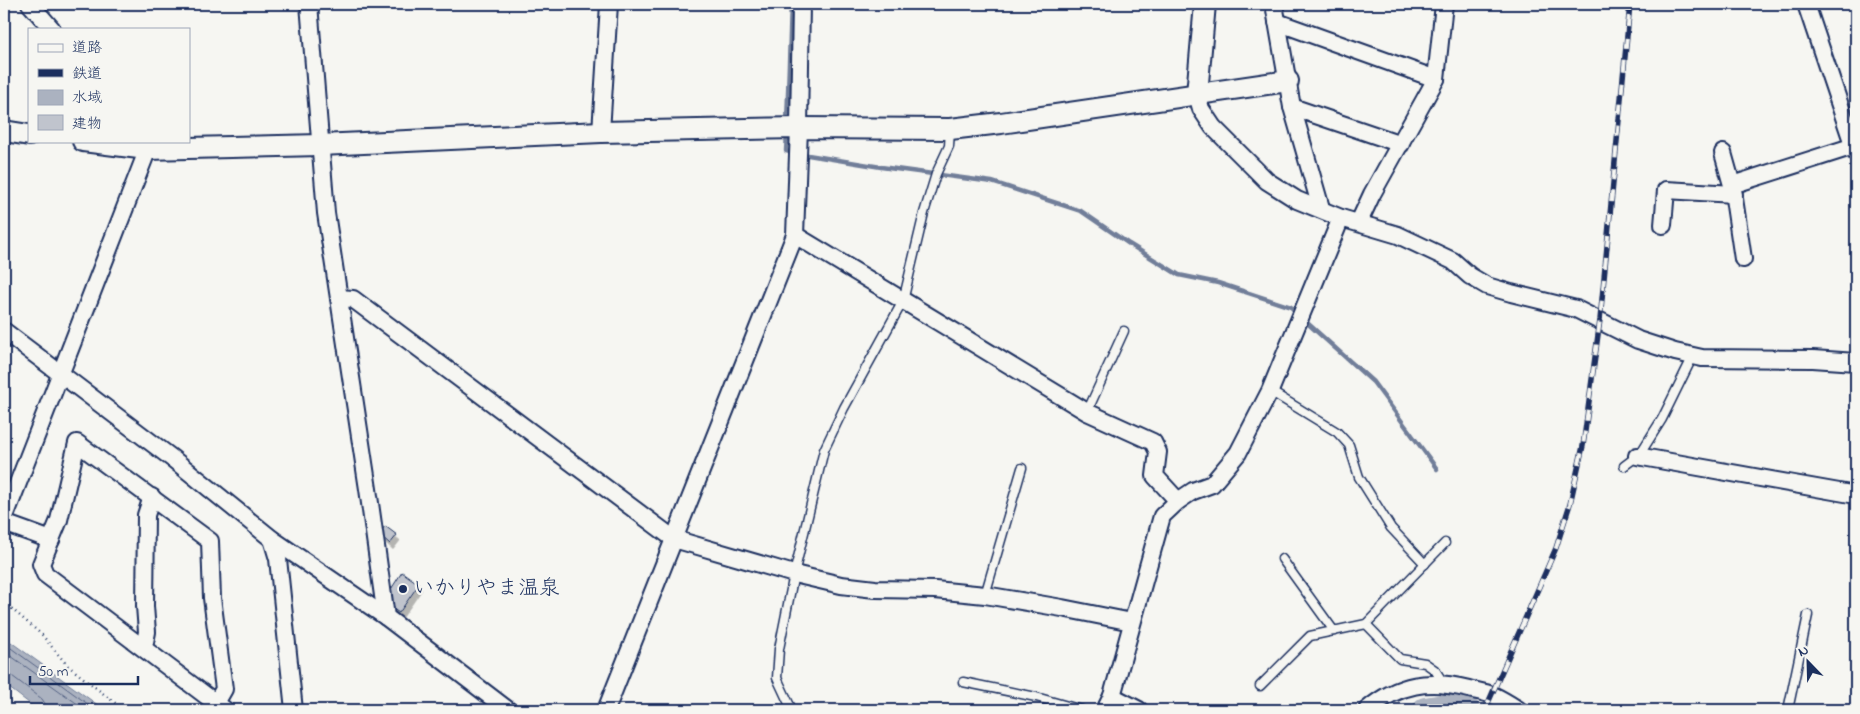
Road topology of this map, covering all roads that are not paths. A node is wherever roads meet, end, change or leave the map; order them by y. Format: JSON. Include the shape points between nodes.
{"nodes":[{"id":1,"x":30,"y":4,"type":"edge"},
{"id":2,"x":309,"y":4,"type":"edge"},
{"id":3,"x":609,"y":4,"type":"edge"},
{"id":4,"x":801,"y":4,"type":"edge"},
{"id":5,"x":1205,"y":4,"type":"edge"},
{"id":6,"x":1274,"y":4,"type":"edge"},
{"id":7,"x":1444,"y":4,"type":"edge"},
{"id":8,"x":1806,"y":4,"type":"edge"},
{"id":9,"x":1277,"y":22,"type":"junction"},
{"id":10,"x":51,"y":28,"type":"edge"},
{"id":11,"x":1436,"y":79,"type":"junction"},
{"id":12,"x":1288,"y":81,"type":"junction"},
{"id":13,"x":1197,"y":94,"type":"junction"},
{"id":14,"x":1292,"y":107,"type":"junction"},
{"id":15,"x":799,"y":128,"type":"junction"},
{"id":16,"x":950,"y":129,"type":"junction"},
{"id":17,"x":4,"y":132,"type":"edge"},
{"id":18,"x":601,"y":132,"type":"junction"},
{"id":19,"x":28,"y":134,"type":"edge"},
{"id":20,"x":100,"y":142,"type":"edge"},
{"id":21,"x":1401,"y":144,"type":"junction"},
{"id":22,"x":149,"y":145,"type":"edge"},
{"id":23,"x":320,"y":145,"type":"junction"},
{"id":24,"x":1855,"y":149,"type":"edge"},
{"id":25,"x":1724,"y":153,"type":"dead end"},
{"id":26,"x":1733,"y":190,"type":"junction"},
{"id":27,"x":1321,"y":208,"type":"junction"},
{"id":28,"x":1341,"y":218,"type":"junction"},
{"id":29,"x":1359,"y":222,"type":"junction"},
{"id":30,"x":1663,"y":225,"type":"dead end"},
{"id":31,"x":795,"y":235,"type":"junction"},
{"id":32,"x":1743,"y":259,"type":"dead end"},
{"id":33,"x":339,"y":298,"type":"junction"},
{"id":34,"x":903,"y":301,"type":"junction"},
{"id":35,"x":4,"y":331,"type":"edge"},
{"id":36,"x":1124,"y":331,"type":"dead end"},
{"id":37,"x":1693,"y":356,"type":"junction"},
{"id":38,"x":1856,"y":362,"type":"edge"},
{"id":39,"x":61,"y":373,"type":"junction"},
{"id":40,"x":1270,"y":391,"type":"junction"},
{"id":41,"x":1087,"y":412,"type":"junction"},
{"id":42,"x":1637,"y":456,"type":"junction"},
{"id":43,"x":1624,"y":466,"type":"dead end"},
{"id":44,"x":1022,"y":468,"type":"dead end"},
{"id":45,"x":1856,"y":495,"type":"edge"},
{"id":46,"x":152,"y":497,"type":"junction"},
{"id":47,"x":1178,"y":501,"type":"junction"},
{"id":48,"x":4,"y":521,"type":"edge"},
{"id":49,"x":272,"y":539,"type":"junction"},
{"id":50,"x":674,"y":539,"type":"junction"},
{"id":51,"x":51,"y":540,"type":"junction"},
{"id":52,"x":1445,"y":543,"type":"dead end"},
{"id":53,"x":1282,"y":559,"type":"dead end"},
{"id":54,"x":1425,"y":564,"type":"junction"},
{"id":55,"x":794,"y":574,"type":"junction"},
{"id":56,"x":985,"y":596,"type":"junction"},
{"id":57,"x":1808,"y":615,"type":"dead end"},
{"id":58,"x":386,"y":617,"type":"junction"},
{"id":59,"x":1132,"y":622,"type":"junction"},
{"id":60,"x":1366,"y":624,"type":"junction"},
{"id":61,"x":1334,"y":631,"type":"junction"},
{"id":62,"x":144,"y":648,"type":"junction"},
{"id":63,"x":963,"y":682,"type":"dead end"},
{"id":64,"x":1444,"y":684,"type":"junction"},
{"id":65,"x":1260,"y":686,"type":"dead end"},
{"id":66,"x":1108,"y":703,"type":"edge"},
{"id":67,"x":221,"y":707,"type":"edge"},
{"id":68,"x":294,"y":710,"type":"edge"},
{"id":69,"x":508,"y":710,"type":"edge"},
{"id":70,"x":606,"y":710,"type":"edge"},
{"id":71,"x":792,"y":710,"type":"edge"},
{"id":72,"x":1082,"y":710,"type":"edge"},
{"id":73,"x":1139,"y":710,"type":"edge"},
{"id":74,"x":1367,"y":710,"type":"edge"},
{"id":75,"x":1519,"y":710,"type":"edge"},
{"id":76,"x":1788,"y":710,"type":"edge"}],
"edges":[{"from":1,"to":10,"type":"street"},
{"from":2,"to":23,"type":"street"},
{"from":3,"to":18,"type":"street"},
{"from":4,"to":15,"type":"street"},
{"from":5,"to":13,"type":"street"},
{"from":6,"to":9,"type":"street"},
{"from":7,"to":11,"type":"street"},
{"from":8,"to":24,"type":"street"},
{"from":9,"to":11,"type":"street"},
{"from":9,"to":12,"type":"street"},
{"from":11,"to":21,"type":"street"},
{"from":12,"to":13,"type":"street"},
{"from":12,"to":14,"type":"street"},
{"from":13,"to":16,"type":"street"},
{"from":13,"to":27,"type":"street","via":[[1213,127],[1267,181],[1297,200]]},
{"from":14,"to":21,"type":"street"},
{"from":14,"to":27,"type":"street"},
{"from":15,"to":16,"type":"street"},
{"from":15,"to":18,"type":"street"},
{"from":15,"to":31,"type":"street"},
{"from":16,"to":34,"type":"lane","via":[[949,146],[936,174]]},
{"from":17,"to":19,"type":"street"},
{"from":18,"to":23,"type":"street"},
{"from":20,"to":22,"type":"street"},
{"from":21,"to":29,"type":"street"},
{"from":22,"to":23,"type":"street"},
{"from":22,"to":39,"type":"street"},
{"from":23,"to":33,"type":"street","via":[[326,214]]},
{"from":24,"to":26,"type":"street"},
{"from":25,"to":26,"type":"street"},
{"from":26,"to":30,"type":"street","via":[[1666,190]]},
{"from":26,"to":32,"type":"street"},
{"from":27,"to":28,"type":"street"},
{"from":28,"to":29,"type":"street"},
{"from":28,"to":40,"type":"street"},
{"from":29,"to":37,"type":"street","via":[[1398,235],[1452,261],[1488,286],[1576,309],[1638,340]]},
{"from":31,"to":34,"type":"street"},
{"from":31,"to":50,"type":"street"},
{"from":33,"to":50,"type":"street","via":[[353,299]]},
{"from":33,"to":58,"type":"street"},
{"from":34,"to":41,"type":"street"},
{"from":34,"to":55,"type":"lane","via":[[824,450]]},
{"from":35,"to":39,"type":"street"},
{"from":36,"to":41,"type":"lane"},
{"from":37,"to":38,"type":"street"},
{"from":37,"to":42,"type":"lane","via":[[1662,419]]},
{"from":39,"to":48,"type":"street"},
{"from":39,"to":49,"type":"street"},
{"from":40,"to":47,"type":"street","via":[[1238,453],[1212,484]]},
{"from":40,"to":54,"type":"lane","via":[[1337,432],[1348,445],[1359,477],[1391,528]]},
{"from":41,"to":47,"type":"street","via":[[1153,442],[1158,452],[1155,476]]},
{"from":42,"to":43,"type":"lane"},
{"from":42,"to":45,"type":"street"},
{"from":44,"to":56,"type":"lane"},
{"from":46,"to":51,"type":"street","via":[[77,443],[59,520]]},
{"from":46,"to":62,"type":"street","via":[[146,515],[145,606],[148,632]]},
{"from":46,"to":67,"type":"street","via":[[210,541],[212,598],[224,689]]},
{"from":47,"to":59,"type":"street","via":[[1162,516]]},
{"from":48,"to":51,"type":"street"},
{"from":49,"to":58,"type":"street"},
{"from":49,"to":68,"type":"street","via":[[278,559]]},
{"from":50,"to":55,"type":"street"},
{"from":50,"to":70,"type":"street"},
{"from":51,"to":62,"type":"street","via":[[41,564],[45,574]]},
{"from":52,"to":54,"type":"lane"},
{"from":53,"to":61,"type":"lane"},
{"from":54,"to":60,"type":"lane"},
{"from":55,"to":56,"type":"street","via":[[858,587]]},
{"from":55,"to":71,"type":"lane","via":[[779,649],[777,678]]},
{"from":56,"to":59,"type":"street"},
{"from":57,"to":76,"type":"lane"},
{"from":58,"to":69,"type":"street"},
{"from":59,"to":66,"type":"street"},
{"from":60,"to":61,"type":"lane"},
{"from":60,"to":64,"type":"lane","via":[[1400,659],[1425,663],[1436,670]]},
{"from":61,"to":65,"type":"lane","via":[[1310,636]]},
{"from":62,"to":67,"type":"street"},
{"from":63,"to":72,"type":"lane"},
{"from":64,"to":74,"type":"street","via":[[1432,682],[1405,688],[1380,699]]},
{"from":64,"to":75,"type":"street","via":[[1492,695]]},
{"from":66,"to":73,"type":"street"}]}
